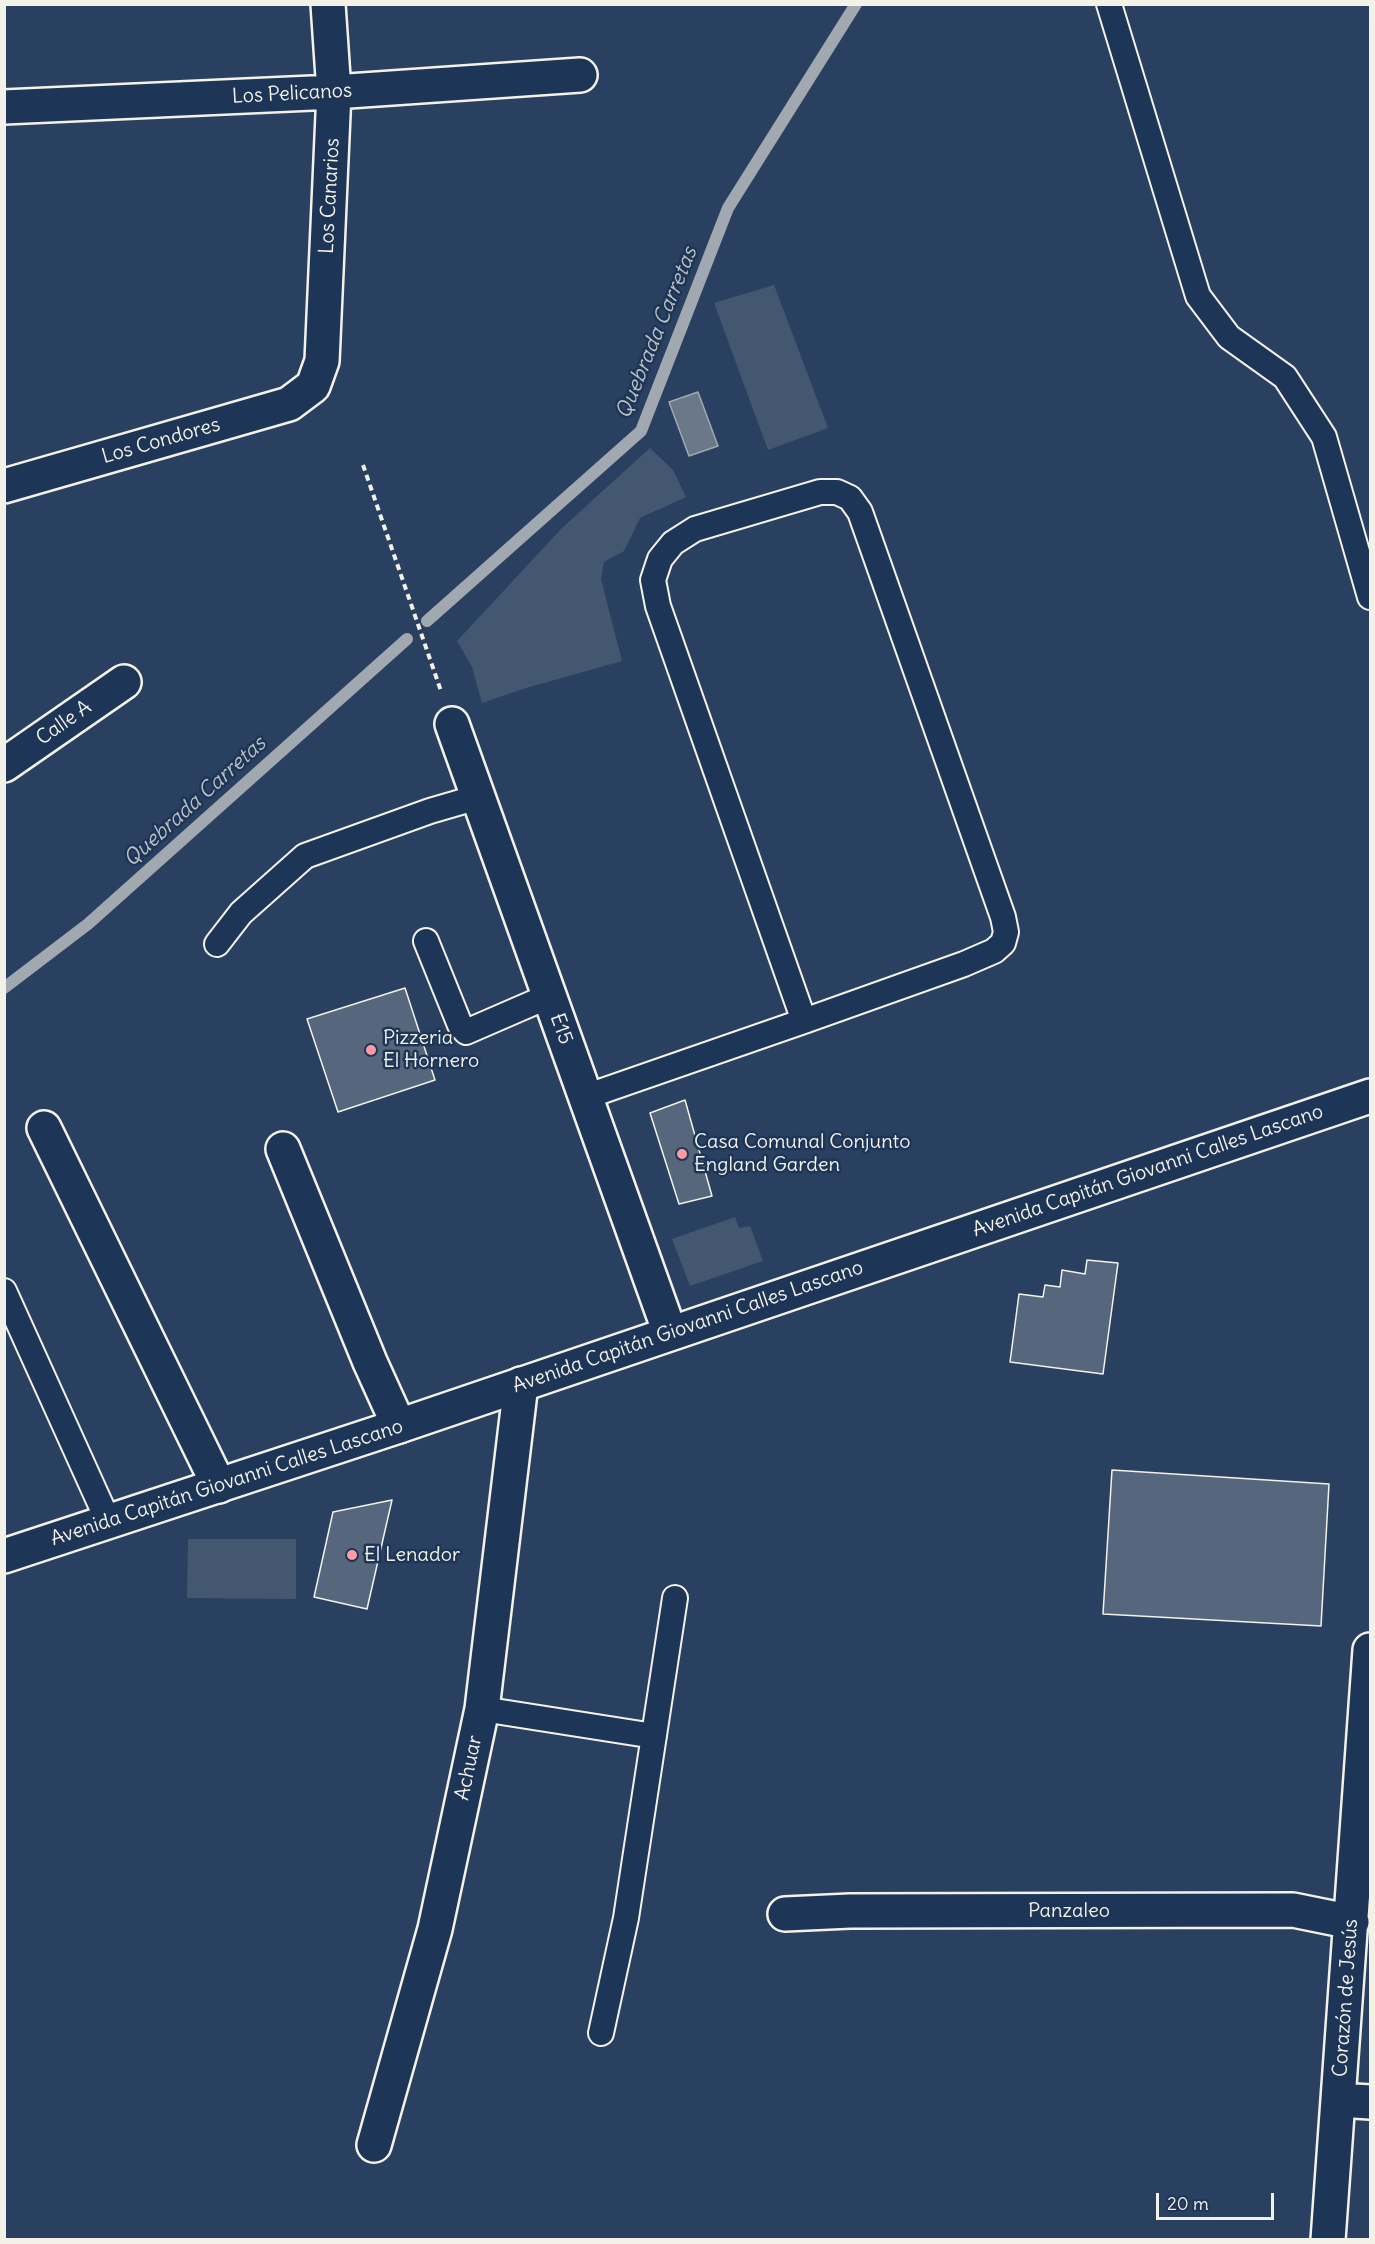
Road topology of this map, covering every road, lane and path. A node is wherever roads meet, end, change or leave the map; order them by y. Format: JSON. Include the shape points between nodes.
{"nodes":[{"id":1,"x":328,"y":4,"type":"edge"},
{"id":2,"x":1109,"y":4,"type":"edge"},
{"id":3,"x":580,"y":75,"type":"dead end"},
{"id":4,"x":334,"y":92,"type":"junction"},
{"id":5,"x":4,"y":107,"type":"edge"},
{"id":6,"x":313,"y":386,"type":"joint"},
{"id":7,"x":363,"y":465,"type":"dead end"},
{"id":8,"x":4,"y":486,"type":"edge"},
{"id":9,"x":1371,"y":597,"type":"edge"},
{"id":10,"x":124,"y":682,"type":"dead end"},
{"id":11,"x":452,"y":724,"type":"joint"},
{"id":12,"x":4,"y":765,"type":"edge"},
{"id":13,"x":478,"y":797,"type":"junction"},
{"id":14,"x":426,"y":941,"type":"dead end"},
{"id":15,"x":217,"y":944,"type":"dead end"},
{"id":16,"x":549,"y":996,"type":"junction"},
{"id":17,"x":804,"y":1021,"type":"junction"},
{"id":18,"x":1371,"y":1096,"type":"edge"},
{"id":19,"x":585,"y":1097,"type":"junction"},
{"id":20,"x":44,"y":1128,"type":"dead end"},
{"id":21,"x":283,"y":1149,"type":"dead end"},
{"id":22,"x":4,"y":1291,"type":"edge"},
{"id":23,"x":670,"y":1333,"type":"junction"},
{"id":24,"x":521,"y":1384,"type":"junction"},
{"id":25,"x":399,"y":1426,"type":"junction"},
{"id":26,"x":219,"y":1486,"type":"junction"},
{"id":27,"x":109,"y":1523,"type":"junction"},
{"id":28,"x":4,"y":1556,"type":"edge"},
{"id":29,"x":675,"y":1598,"type":"dead end"},
{"id":30,"x":1371,"y":1650,"type":"edge"},
{"id":31,"x":482,"y":1709,"type":"junction"},
{"id":32,"x":654,"y":1736,"type":"junction"},
{"id":33,"x":785,"y":1914,"type":"dead end"},
{"id":34,"x":1352,"y":1922,"type":"junction"},
{"id":35,"x":601,"y":2033,"type":"dead end"},
{"id":36,"x":1355,"y":2101,"type":"edge"},
{"id":37,"x":374,"y":2145,"type":"dead end"},
{"id":38,"x":1328,"y":2240,"type":"edge"}],
"edges":[{"from":1,"to":4,"type":"street","name":"Los Canarios"},
{"from":2,"to":9,"type":"lane","via":[[1198,296],[1229,337],[1285,377],[1324,437]]},
{"from":3,"to":4,"type":"street","name":"Los Pelicanos"},
{"from":4,"to":5,"type":"street","name":"Los Pelicanos"},
{"from":4,"to":6,"type":"street","name":"Los Canarios","via":[[322,361]]},
{"from":6,"to":8,"type":"street","name":"Los Condores","via":[[289,404]]},
{"from":7,"to":11,"type":"path"},
{"from":10,"to":12,"type":"street","name":"Calle A"},
{"from":11,"to":13,"type":"street","name":"E15"},
{"from":13,"to":15,"type":"lane","via":[[305,856],[240,913]]},
{"from":13,"to":16,"type":"street","name":"E15"},
{"from":14,"to":16,"type":"lane","via":[[466,1032]]},
{"from":16,"to":19,"type":"street","name":"E15"},
{"from":17,"to":17,"type":"lane","via":[[981,957],[1003,943],[1006,932],[860,512],[850,498],[837,492],[820,492],[695,529],[673,543],[660,559],[653,580],[658,606]]},
{"from":17,"to":19,"type":"lane"},
{"from":18,"to":23,"type":"street","name":"Avenida Capitán Giovanni Calles Lascano"},
{"from":19,"to":23,"type":"street","name":"E15"},
{"from":20,"to":26,"type":"street"},
{"from":21,"to":25,"type":"street"},
{"from":22,"to":27,"type":"lane"},
{"from":23,"to":24,"type":"street","name":"Avenida Capitán Giovanni Calles Lascano"},
{"from":24,"to":25,"type":"street","name":"Avenida Capitán Giovanni Calles Lascano"},
{"from":24,"to":31,"type":"street","name":"Achuar"},
{"from":25,"to":26,"type":"street","name":"Avenida Capitán Giovanni Calles Lascano"},
{"from":26,"to":27,"type":"street","name":"Avenida Capitán Giovanni Calles Lascano"},
{"from":27,"to":28,"type":"street","name":"Avenida Capitán Giovanni Calles Lascano"},
{"from":29,"to":32,"type":"lane"},
{"from":30,"to":34,"type":"street","name":"Corazón de Jesús"},
{"from":31,"to":32,"type":"lane"},
{"from":31,"to":37,"type":"street","name":"Achuar","via":[[435,1929]]},
{"from":32,"to":35,"type":"lane","via":[[626,1918]]},
{"from":33,"to":34,"type":"street","name":"Panzaleo","via":[[1293,1910]]},
{"from":34,"to":36,"type":"street","name":"Corazón de Jesús"},
{"from":36,"to":38,"type":"street","name":"Corazón de Jesús"}]}
